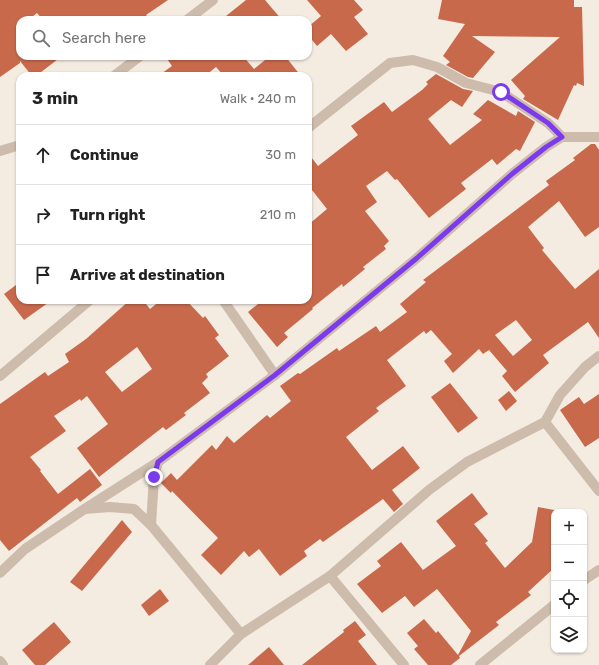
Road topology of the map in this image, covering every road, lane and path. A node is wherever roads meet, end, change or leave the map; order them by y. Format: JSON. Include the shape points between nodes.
{"nodes":[{"id":1,"x":214,"y":0,"type":"edge"},
{"id":2,"x":192,"y":16,"type":"edge"},
{"id":3,"x":135,"y":60,"type":"edge"},
{"id":4,"x":119,"y":72,"type":"edge"},
{"id":5,"x":312,"y":125,"type":"edge"},
{"id":6,"x":562,"y":137,"type":"junction"},
{"id":7,"x":599,"y":138,"type":"edge"},
{"id":8,"x":16,"y":146,"type":"edge"},
{"id":9,"x":0,"y":151,"type":"edge"},
{"id":10,"x":85,"y":304,"type":"edge"},
{"id":11,"x":226,"y":304,"type":"edge"},
{"id":12,"x":599,"y":356,"type":"edge"},
{"id":13,"x":275,"y":375,"type":"junction"},
{"id":14,"x":0,"y":376,"type":"edge"},
{"id":15,"x":545,"y":422,"type":"junction"},
{"id":16,"x":158,"y":462,"type":"junction"},
{"id":17,"x":599,"y":491,"type":"edge"},
{"id":18,"x":83,"y":510,"type":"junction"},
{"id":19,"x":151,"y":526,"type":"junction"},
{"id":20,"x":599,"y":570,"type":"edge"},
{"id":21,"x":0,"y":573,"type":"edge"},
{"id":22,"x":330,"y":576,"type":"junction"},
{"id":23,"x":587,"y":578,"type":"edge"},
{"id":24,"x":551,"y":607,"type":"edge"},
{"id":25,"x":241,"y":634,"type":"junction"},
{"id":26,"x":0,"y":661,"type":"edge"},
{"id":27,"x":3,"y":665,"type":"edge"},
{"id":28,"x":210,"y":665,"type":"edge"},
{"id":29,"x":404,"y":665,"type":"edge"},
{"id":30,"x":480,"y":665,"type":"edge"}],
"edges":[{"from":1,"to":2,"type":"street"},
{"from":3,"to":4,"type":"street"},
{"from":5,"to":6,"type":"street","via":[[390,63],[413,60],[437,68],[466,83],[501,92],[548,123]]},
{"from":6,"to":7,"type":"street"},
{"from":6,"to":13,"type":"street","via":[[512,174],[417,258]]},
{"from":8,"to":9,"type":"street"},
{"from":10,"to":14,"type":"street"},
{"from":11,"to":13,"type":"street"},
{"from":12,"to":15,"type":"street","via":[[585,367],[560,395]]},
{"from":13,"to":16,"type":"street"},
{"from":15,"to":17,"type":"street"},
{"from":15,"to":22,"type":"street","via":[[467,462],[429,490]]},
{"from":16,"to":18,"type":"street"},
{"from":16,"to":19,"type":"street","via":[[154,477]]},
{"from":18,"to":19,"type":"street","via":[[110,507],[134,509]]},
{"from":18,"to":21,"type":"street","via":[[25,550]]},
{"from":19,"to":25,"type":"street"},
{"from":20,"to":23,"type":"street"},
{"from":22,"to":25,"type":"street"},
{"from":22,"to":29,"type":"street"},
{"from":24,"to":30,"type":"street"},
{"from":25,"to":28,"type":"street"},
{"from":26,"to":27,"type":"street"}]}
